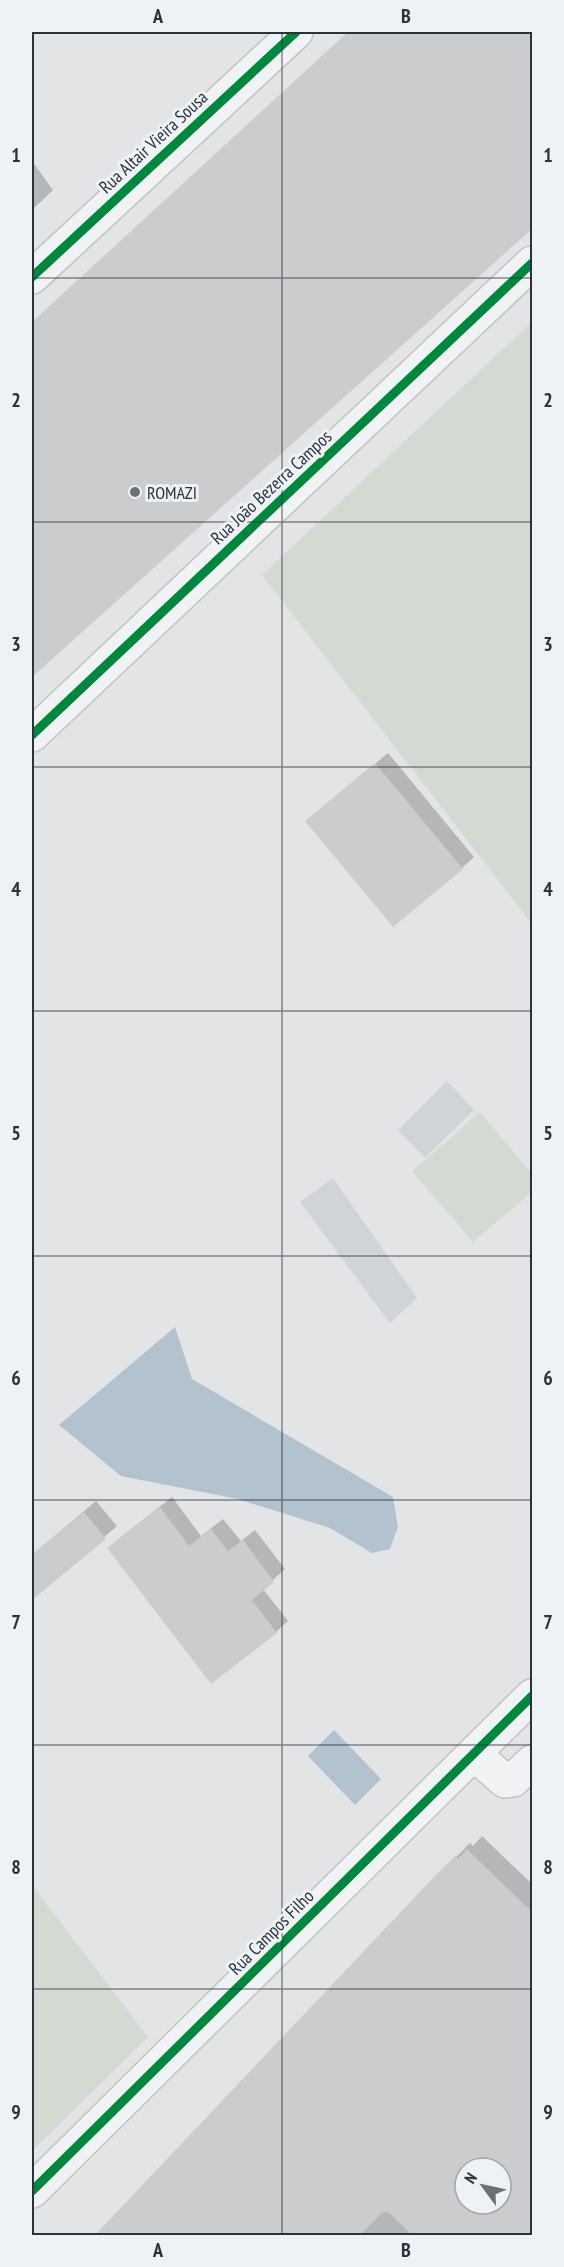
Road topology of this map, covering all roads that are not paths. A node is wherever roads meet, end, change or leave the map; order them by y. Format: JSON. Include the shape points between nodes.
{"nodes":[{"id":1,"x":296,"y":32,"type":"edge"},
{"id":2,"x":532,"y":263,"type":"edge"},
{"id":3,"x":32,"y":277,"type":"edge"},
{"id":4,"x":32,"y":735,"type":"edge"},
{"id":5,"x":532,"y":1696,"type":"edge"},
{"id":6,"x":474,"y":1754,"type":"junction"},
{"id":7,"x":532,"y":1762,"type":"edge"},
{"id":8,"x":32,"y":2191,"type":"edge"}],
"edges":[{"from":1,"to":3,"type":"street","name":"Rua Altair Vieira Sousa"},
{"from":2,"to":4,"type":"street","name":"Rua João Bezerra Campos"},
{"from":5,"to":6,"type":"street","name":"Rua Campos Filho"},
{"from":6,"to":7,"type":"street","via":[[505,1781],[513,1780]]},
{"from":6,"to":8,"type":"street","name":"Rua Campos Filho"}]}
